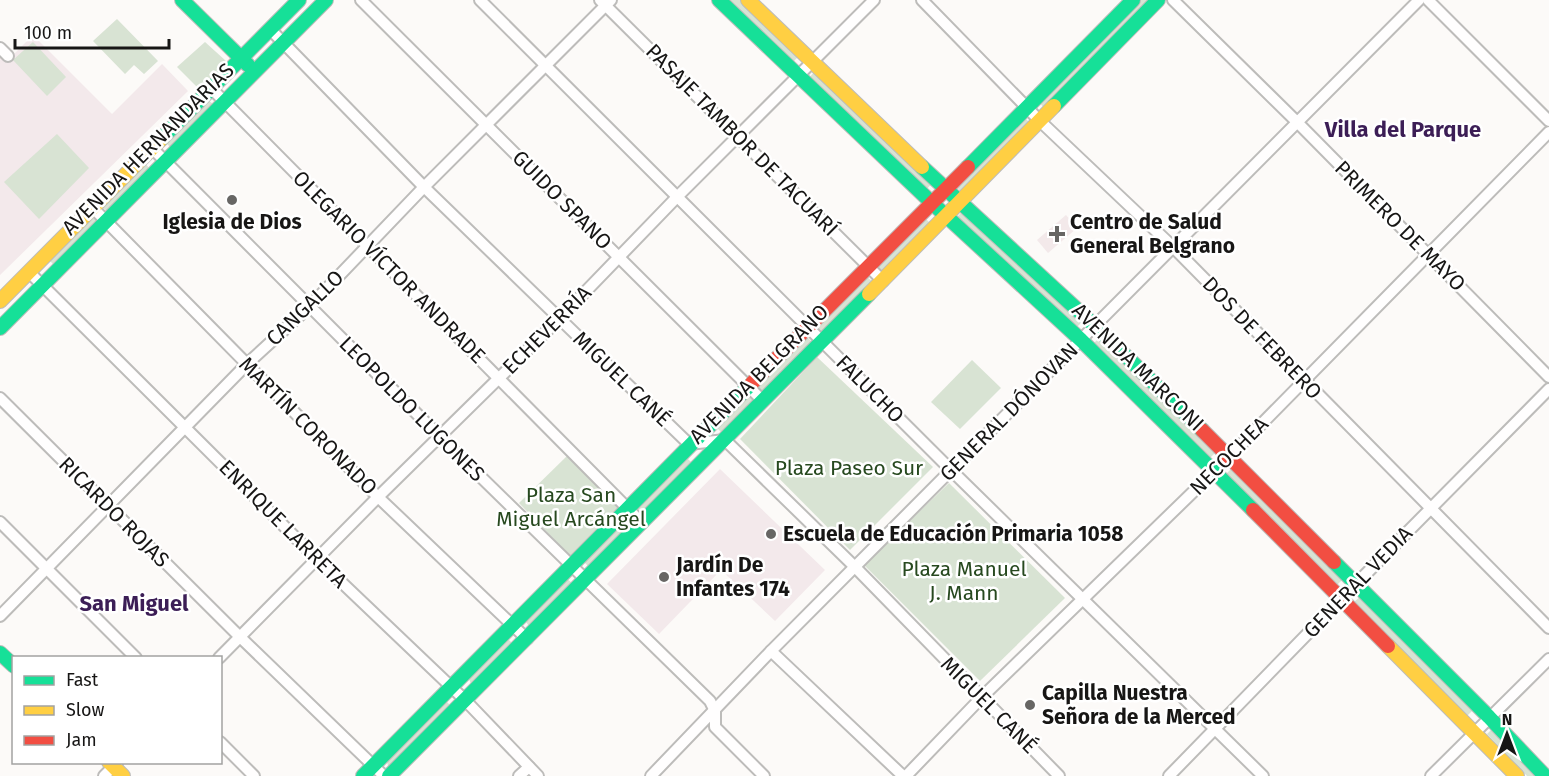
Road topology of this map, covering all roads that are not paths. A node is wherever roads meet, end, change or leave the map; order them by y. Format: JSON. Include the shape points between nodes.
{"nodes":[{"id":1,"x":182,"y":0,"type":"edge"},
{"id":2,"x":299,"y":0,"type":"edge"},
{"id":3,"x":326,"y":0,"type":"edge"},
{"id":4,"x":361,"y":0,"type":"edge"},
{"id":5,"x":480,"y":0,"type":"edge"},
{"id":6,"x":719,"y":0,"type":"edge"},
{"id":7,"x":748,"y":0,"type":"edge"},
{"id":8,"x":874,"y":0,"type":"edge"},
{"id":9,"x":922,"y":0,"type":"edge"},
{"id":10,"x":1133,"y":0,"type":"edge"},
{"id":11,"x":1158,"y":0,"type":"edge"},
{"id":12,"x":1173,"y":0,"type":"edge"},
{"id":13,"x":1419,"y":0,"type":"edge"},
{"id":14,"x":1428,"y":0,"type":"edge"},
{"id":15,"x":605,"y":2,"type":"edge"},
{"id":16,"x":270,"y":29,"type":"junction"},
{"id":17,"x":284,"y":43,"type":"junction"},
{"id":18,"x":241,"y":59,"type":"junction"},
{"id":19,"x":812,"y":62,"type":"junction"},
{"id":20,"x":545,"y":66,"type":"junction"},
{"id":21,"x":254,"y":72,"type":"junction"},
{"id":22,"x":797,"y":76,"type":"junction"},
{"id":23,"x":211,"y":88,"type":"junction"},
{"id":24,"x":225,"y":102,"type":"junction"},
{"id":25,"x":1028,"y":107,"type":"junction"},
{"id":26,"x":1040,"y":121,"type":"junction"},
{"id":27,"x":1549,"y":121,"type":"edge"},
{"id":28,"x":1297,"y":122,"type":"junction"},
{"id":29,"x":486,"y":125,"type":"junction"},
{"id":30,"x":1549,"y":132,"type":"edge"},
{"id":31,"x":737,"y":137,"type":"junction"},
{"id":32,"x":151,"y":147,"type":"junction"},
{"id":33,"x":164,"y":163,"type":"junction"},
{"id":34,"x":424,"y":187,"type":"junction"},
{"id":35,"x":946,"y":189,"type":"junction"},
{"id":36,"x":677,"y":197,"type":"junction"},
{"id":37,"x":932,"y":203,"type":"junction"},
{"id":38,"x":960,"y":203,"type":"junction"},
{"id":39,"x":93,"y":208,"type":"junction"},
{"id":40,"x":946,"y":216,"type":"junction"},
{"id":41,"x":106,"y":221,"type":"junction"},
{"id":42,"x":368,"y":246,"type":"junction"},
{"id":43,"x":1173,"y":247,"type":"junction"},
{"id":44,"x":1427,"y":254,"type":"junction"},
{"id":45,"x":619,"y":257,"type":"junction"},
{"id":46,"x":869,"y":266,"type":"junction"},
{"id":47,"x":29,"y":272,"type":"junction"},
{"id":48,"x":883,"y":281,"type":"junction"},
{"id":49,"x":43,"y":285,"type":"junction"},
{"id":50,"x":0,"y":301,"type":"edge"},
{"id":51,"x":310,"y":306,"type":"junction"},
{"id":52,"x":560,"y":318,"type":"junction"},
{"id":53,"x":1095,"y":326,"type":"junction"},
{"id":54,"x":0,"y":328,"type":"edge"},
{"id":55,"x":808,"y":328,"type":"junction"},
{"id":56,"x":1081,"y":340,"type":"junction"},
{"id":57,"x":821,"y":341,"type":"junction"},
{"id":58,"x":247,"y":364,"type":"junction"},
{"id":59,"x":1549,"y":377,"type":"edge"},
{"id":60,"x":499,"y":378,"type":"junction"},
{"id":61,"x":1303,"y":381,"type":"junction"},
{"id":62,"x":748,"y":386,"type":"junction"},
{"id":63,"x":1549,"y":389,"type":"edge"},
{"id":64,"x":0,"y":398,"type":"edge"},
{"id":65,"x":762,"y":400,"type":"junction"},
{"id":66,"x":186,"y":428,"type":"junction"},
{"id":67,"x":440,"y":437,"type":"junction"},
{"id":68,"x":725,"y":440,"type":"junction"},
{"id":69,"x":689,"y":444,"type":"junction"},
{"id":70,"x":1228,"y":457,"type":"junction"},
{"id":71,"x":951,"y":470,"type":"junction"},
{"id":72,"x":1214,"y":471,"type":"junction"},
{"id":73,"x":378,"y":497,"type":"junction"},
{"id":74,"x":108,"y":507,"type":"junction"},
{"id":75,"x":628,"y":509,"type":"junction"},
{"id":76,"x":1430,"y":509,"type":"junction"},
{"id":77,"x":0,"y":522,"type":"edge"},
{"id":78,"x":642,"y":523,"type":"junction"},
{"id":79,"x":316,"y":558,"type":"junction"},
{"id":80,"x":570,"y":565,"type":"junction"},
{"id":81,"x":855,"y":567,"type":"junction"},
{"id":82,"x":46,"y":568,"type":"junction"},
{"id":83,"x":585,"y":579,"type":"junction"},
{"id":84,"x":1355,"y":585,"type":"junction"},
{"id":85,"x":1341,"y":599,"type":"junction"},
{"id":86,"x":1083,"y":600,"type":"junction"},
{"id":87,"x":0,"y":616,"type":"edge"},
{"id":88,"x":512,"y":626,"type":"junction"},
{"id":89,"x":1549,"y":628,"type":"edge"},
{"id":90,"x":239,"y":636,"type":"junction"},
{"id":91,"x":528,"y":639,"type":"junction"},
{"id":92,"x":771,"y":651,"type":"junction"},
{"id":93,"x":0,"y":653,"type":"edge"},
{"id":94,"x":135,"y":656,"type":"edge"},
{"id":95,"x":220,"y":656,"type":"edge"},
{"id":96,"x":1549,"y":659,"type":"edge"},
{"id":97,"x":12,"y":664,"type":"edge"},
{"id":98,"x":452,"y":687,"type":"junction"},
{"id":99,"x":981,"y":698,"type":"junction"},
{"id":100,"x":465,"y":700,"type":"junction"},
{"id":101,"x":715,"y":711,"type":"junction"},
{"id":102,"x":1490,"y":717,"type":"junction"},
{"id":103,"x":1216,"y":729,"type":"junction"},
{"id":104,"x":1474,"y":733,"type":"junction"},
{"id":105,"x":222,"y":744,"type":"edge"},
{"id":106,"x":374,"y":766,"type":"junction"},
{"id":107,"x":529,"y":767,"type":"junction"},
{"id":108,"x":254,"y":776,"type":"edge"},
{"id":109,"x":363,"y":776,"type":"edge"},
{"id":110,"x":384,"y":776,"type":"edge"},
{"id":111,"x":388,"y":776,"type":"edge"},
{"id":112,"x":519,"y":776,"type":"edge"},
{"id":113,"x":538,"y":776,"type":"edge"},
{"id":114,"x":651,"y":776,"type":"edge"},
{"id":115,"x":764,"y":776,"type":"edge"},
{"id":116,"x":905,"y":776,"type":"edge"},
{"id":117,"x":1059,"y":776,"type":"edge"},
{"id":118,"x":1169,"y":776,"type":"edge"},
{"id":119,"x":1263,"y":776,"type":"edge"},
{"id":120,"x":1431,"y":776,"type":"edge"},
{"id":121,"x":1517,"y":776,"type":"edge"},
{"id":122,"x":1545,"y":776,"type":"edge"}],
"edges":[{"from":1,"to":18,"type":"main road"},
{"from":2,"to":16,"type":"main road","name":"AVENIDA HERNANDARIAS"},
{"from":3,"to":17,"type":"main road","name":"AVENIDA HERNANDARIAS"},
{"from":4,"to":29,"type":"street","name":"GUIDO SPANO"},
{"from":5,"to":20,"type":"street","name":"FALUCHO"},
{"from":6,"to":22,"type":"main road","name":"AVENIDA MARCONI"},
{"from":7,"to":19,"type":"main road","name":"AVENIDA MARCONI"},
{"from":8,"to":19,"type":"street","name":"ECHEVERRÍA"},
{"from":9,"to":25,"type":"street","name":"DOS DE FEBRERO"},
{"from":10,"to":25,"type":"main road","name":"AVENIDA BELGRANO"},
{"from":11,"to":26,"type":"main road","name":"AVENIDA BELGRANO"},
{"from":12,"to":28,"type":"street","name":"PRIMERO DE MAYO"},
{"from":13,"to":28,"type":"street","name":"GENERAL DÓNOVAN"},
{"from":14,"to":27,"type":"street"},
{"from":15,"to":20,"type":"street","name":"CANGALLO"},
{"from":15,"to":31,"type":"street","name":"PASAJE TAMBOR DE TACUARÍ"},
{"from":16,"to":17,"type":"street","name":"MIGUEL CANÉ"},
{"from":16,"to":18,"type":"main road","name":"AVENIDA HERNANDARIAS"},
{"from":17,"to":21,"type":"main road","name":"AVENIDA HERNANDARIAS"},
{"from":17,"to":34,"type":"street","name":"MIGUEL CANÉ"},
{"from":18,"to":21,"type":"main road"},
{"from":18,"to":23,"type":"main road","name":"AVENIDA HERNANDARIAS"},
{"from":19,"to":22,"type":"street","name":"ECHEVERRÍA"},
{"from":19,"to":35,"type":"main road","name":"AVENIDA MARCONI"},
{"from":20,"to":29,"type":"street","name":"CANGALLO"},
{"from":20,"to":36,"type":"street","name":"FALUCHO"},
{"from":21,"to":24,"type":"main road","name":"AVENIDA HERNANDARIAS"},
{"from":22,"to":31,"type":"street","name":"ECHEVERRÍA"},
{"from":22,"to":37,"type":"main road","name":"AVENIDA MARCONI"},
{"from":23,"to":24,"type":"street","name":"OLEGARIO VÍCTOR ANDRADE"},
{"from":23,"to":32,"type":"main road","name":"AVENIDA HERNANDARIAS"},
{"from":24,"to":33,"type":"main road","name":"AVENIDA HERNANDARIAS"},
{"from":24,"to":42,"type":"street","name":"OLEGARIO VÍCTOR ANDRADE"},
{"from":25,"to":26,"type":"street","name":"DOS DE FEBRERO"},
{"from":25,"to":35,"type":"main road","name":"AVENIDA BELGRANO"},
{"from":26,"to":38,"type":"main road","name":"AVENIDA BELGRANO"},
{"from":26,"to":43,"type":"street","name":"DOS DE FEBRERO"},
{"from":28,"to":43,"type":"street","name":"GENERAL DÓNOVAN"},
{"from":28,"to":44,"type":"street","name":"PRIMERO DE MAYO"},
{"from":29,"to":34,"type":"street","name":"CANGALLO"},
{"from":29,"to":45,"type":"street","name":"GUIDO SPANO"},
{"from":30,"to":44,"type":"street","name":"NECOCHEA"},
{"from":31,"to":36,"type":"street","name":"ECHEVERRÍA"},
{"from":31,"to":46,"type":"street","name":"PASAJE TAMBOR DE TACUARÍ"},
{"from":32,"to":33,"type":"street","name":"LEOPOLDO LUGONES"},
{"from":32,"to":39,"type":"main road","name":"AVENIDA HERNANDARIAS"},
{"from":33,"to":41,"type":"main road","name":"AVENIDA HERNANDARIAS"},
{"from":33,"to":51,"type":"street","name":"LEOPOLDO LUGONES"},
{"from":34,"to":42,"type":"street","name":"CANGALLO"},
{"from":34,"to":52,"type":"street","name":"MIGUEL CANÉ"},
{"from":35,"to":37,"type":"main road","name":"AVENIDA BELGRANO"},
{"from":35,"to":38,"type":"main road","name":"AVENIDA MARCONI"},
{"from":36,"to":45,"type":"street","name":"ECHEVERRÍA"},
{"from":36,"to":55,"type":"street","name":"FALUCHO"},
{"from":37,"to":40,"type":"main road","name":"AVENIDA MARCONI"},
{"from":37,"to":46,"type":"main road","name":"AVENIDA BELGRANO"},
{"from":38,"to":40,"type":"main road","name":"AVENIDA BELGRANO"},
{"from":38,"to":53,"type":"main road","name":"AVENIDA MARCONI"},
{"from":39,"to":41,"type":"street","name":"MARTÍN CORONADO"},
{"from":39,"to":47,"type":"main road","name":"AVENIDA HERNANDARIAS"},
{"from":40,"to":48,"type":"main road","name":"AVENIDA BELGRANO"},
{"from":40,"to":56,"type":"main road","name":"AVENIDA MARCONI"},
{"from":41,"to":49,"type":"main road","name":"AVENIDA HERNANDARIAS"},
{"from":41,"to":58,"type":"street","name":"MARTÍN CORONADO"},
{"from":42,"to":51,"type":"street","name":"CANGALLO"},
{"from":42,"to":60,"type":"street","name":"OLEGARIO VÍCTOR ANDRADE"},
{"from":43,"to":53,"type":"street","name":"GENERAL DÓNOVAN"},
{"from":43,"to":61,"type":"street","name":"DOS DE FEBRERO"},
{"from":44,"to":59,"type":"street","name":"PRIMERO DE MAYO"},
{"from":44,"to":61,"type":"street","name":"NECOCHEA"},
{"from":45,"to":52,"type":"street","name":"ECHEVERRÍA"},
{"from":45,"to":62,"type":"street","name":"GUIDO SPANO"},
{"from":46,"to":48,"type":"street","name":"PASAJE TAMBOR DE TACUARÍ"},
{"from":46,"to":55,"type":"main road","name":"AVENIDA BELGRANO"},
{"from":47,"to":49,"type":"street","name":"ENRIQUE LARRETA"},
{"from":47,"to":50,"type":"main road","name":"AVENIDA HERNANDARIAS"},
{"from":48,"to":57,"type":"main road","name":"AVENIDA BELGRANO"},
{"from":49,"to":54,"type":"main road","name":"AVENIDA HERNANDARIAS"},
{"from":49,"to":66,"type":"street","name":"ENRIQUE LARRETA"},
{"from":51,"to":58,"type":"street","name":"CANGALLO"},
{"from":51,"to":67,"type":"street","name":"LEOPOLDO LUGONES"},
{"from":52,"to":60,"type":"street","name":"ECHEVERRÍA"},
{"from":52,"to":69,"type":"street","name":"MIGUEL CANÉ"},
{"from":53,"to":56,"type":"street","name":"GENERAL DÓNOVAN"},
{"from":53,"to":70,"type":"main road","name":"AVENIDA MARCONI"},
{"from":55,"to":57,"type":"street","name":"FALUCHO"},
{"from":55,"to":62,"type":"main road","name":"AVENIDA BELGRANO"},
{"from":56,"to":71,"type":"street","name":"GENERAL DÓNOVAN"},
{"from":56,"to":72,"type":"main road","name":"AVENIDA MARCONI"},
{"from":57,"to":65,"type":"main road","name":"AVENIDA BELGRANO"},
{"from":57,"to":71,"type":"street","name":"FALUCHO"},
{"from":58,"to":66,"type":"street","name":"CANGALLO"},
{"from":58,"to":73,"type":"street","name":"MARTÍN CORONADO"},
{"from":60,"to":67,"type":"street","name":"ECHEVERRÍA"},
{"from":60,"to":75,"type":"street","name":"OLEGARIO VÍCTOR ANDRADE"},
{"from":61,"to":70,"type":"street","name":"NECOCHEA"},
{"from":61,"to":76,"type":"street","name":"DOS DE FEBRERO"},
{"from":62,"to":65,"type":"street","name":"GUIDO SPANO"},
{"from":62,"to":69,"type":"main road","name":"AVENIDA BELGRANO"},
{"from":63,"to":76,"type":"street","name":"GENERAL VEDIA"},
{"from":64,"to":74,"type":"street","name":"RICARDO ROJAS"},
{"from":65,"to":68,"type":"main road","name":"AVENIDA BELGRANO"},
{"from":66,"to":74,"type":"street","name":"CANGALLO"},
{"from":66,"to":79,"type":"street","name":"ENRIQUE LARRETA"},
{"from":67,"to":73,"type":"street","name":"ECHEVERRÍA"},
{"from":67,"to":80,"type":"street","name":"LEOPOLDO LUGONES"},
{"from":68,"to":69,"type":"street","name":"MIGUEL CANÉ"},
{"from":68,"to":78,"type":"main road","name":"AVENIDA BELGRANO"},
{"from":68,"to":81,"type":"street","name":"MIGUEL CANÉ"},
{"from":69,"to":75,"type":"main road","name":"AVENIDA BELGRANO"},
{"from":70,"to":72,"type":"street","name":"NECOCHEA"},
{"from":70,"to":84,"type":"main road","name":"AVENIDA MARCONI"},
{"from":71,"to":81,"type":"street","name":"GENERAL DÓNOVAN"},
{"from":71,"to":86,"type":"street","name":"FALUCHO"},
{"from":72,"to":85,"type":"main road","name":"AVENIDA MARCONI"},
{"from":72,"to":86,"type":"street","name":"NECOCHEA"},
{"from":73,"to":79,"type":"street","name":"ECHEVERRÍA"},
{"from":73,"to":88,"type":"street","name":"MARTÍN CORONADO"},
{"from":74,"to":82,"type":"street","name":"CANGALLO"},
{"from":74,"to":90,"type":"street","name":"RICARDO ROJAS"},
{"from":75,"to":78,"type":"street","name":"OLEGARIO VÍCTOR ANDRADE"},
{"from":75,"to":80,"type":"main road","name":"AVENIDA BELGRANO"},
{"from":76,"to":84,"type":"street","name":"GENERAL VEDIA"},
{"from":76,"to":89,"type":"street","name":"DOS DE FEBRERO"},
{"from":77,"to":82,"type":"street"},
{"from":78,"to":83,"type":"main road","name":"AVENIDA BELGRANO"},
{"from":79,"to":90,"type":"street","name":"ECHEVERRÍA"},
{"from":79,"to":98,"type":"street","name":"ENRIQUE LARRETA"},
{"from":80,"to":83,"type":"street","name":"LEOPOLDO LUGONES"},
{"from":80,"to":88,"type":"main road","name":"AVENIDA BELGRANO"},
{"from":81,"to":92,"type":"street","name":"GENERAL DÓNOVAN"},
{"from":81,"to":99,"type":"street","name":"MIGUEL CANÉ"},
{"from":82,"to":87,"type":"street","name":"CANGALLO"},
{"from":82,"to":94,"type":"street"},
{"from":83,"to":91,"type":"main road","name":"AVENIDA BELGRANO"},
{"from":83,"to":101,"type":"street","name":"LEOPOLDO LUGONES","via":[[710,701]]},
{"from":84,"to":85,"type":"street","name":"GENERAL VEDIA"},
{"from":84,"to":102,"type":"main road","name":"AVENIDA MARCONI"},
{"from":85,"to":103,"type":"street","name":"GENERAL VEDIA"},
{"from":85,"to":104,"type":"main road","name":"AVENIDA MARCONI"},
{"from":86,"to":99,"type":"street","name":"NECOCHEA"},
{"from":86,"to":103,"type":"street","name":"FALUCHO"},
{"from":88,"to":91,"type":"street","name":"MARTÍN CORONADO"},
{"from":88,"to":98,"type":"main road","name":"AVENIDA BELGRANO"},
{"from":90,"to":95,"type":"street","name":"ECHEVERRÍA"},
{"from":90,"to":106,"type":"street","name":"RICARDO ROJAS"},
{"from":91,"to":100,"type":"main road","name":"AVENIDA BELGRANO"},
{"from":92,"to":101,"type":"street","name":"GENERAL DÓNOVAN"},
{"from":92,"to":116,"type":"street"},
{"from":93,"to":97,"type":"main road"},
{"from":96,"to":102,"type":"street"},
{"from":98,"to":100,"type":"street","name":"ENRIQUE LARRETA"},
{"from":98,"to":106,"type":"main road","name":"AVENIDA BELGRANO"},
{"from":99,"to":116,"type":"street","name":"NECOCHEA"},
{"from":99,"to":117,"type":"street","name":"MIGUEL CANÉ"},
{"from":100,"to":107,"type":"street","name":"ENRIQUE LARRETA"},
{"from":100,"to":111,"type":"main road","name":"AVENIDA BELGRANO"},
{"from":101,"to":114,"type":"street","name":"GENERAL DÓNOVAN"},
{"from":101,"to":115,"type":"street","name":"LEOPOLDO LUGONES","via":[[715,727]]},
{"from":102,"to":104,"type":"street"},
{"from":102,"to":122,"type":"main road","name":"AVENIDA MARCONI"},
{"from":103,"to":118,"type":"street","name":"GENERAL VEDIA"},
{"from":103,"to":119,"type":"street","name":"FALUCHO"},
{"from":104,"to":120,"type":"street"},
{"from":104,"to":121,"type":"main road","name":"AVENIDA MARCONI"},
{"from":105,"to":108,"type":"street"},
{"from":106,"to":109,"type":"main road","name":"AVENIDA BELGRANO"},
{"from":106,"to":110,"type":"street","name":"RICARDO ROJAS"},
{"from":107,"to":112,"type":"street"},
{"from":107,"to":113,"type":"street","name":"ENRIQUE LARRETA"}]}
